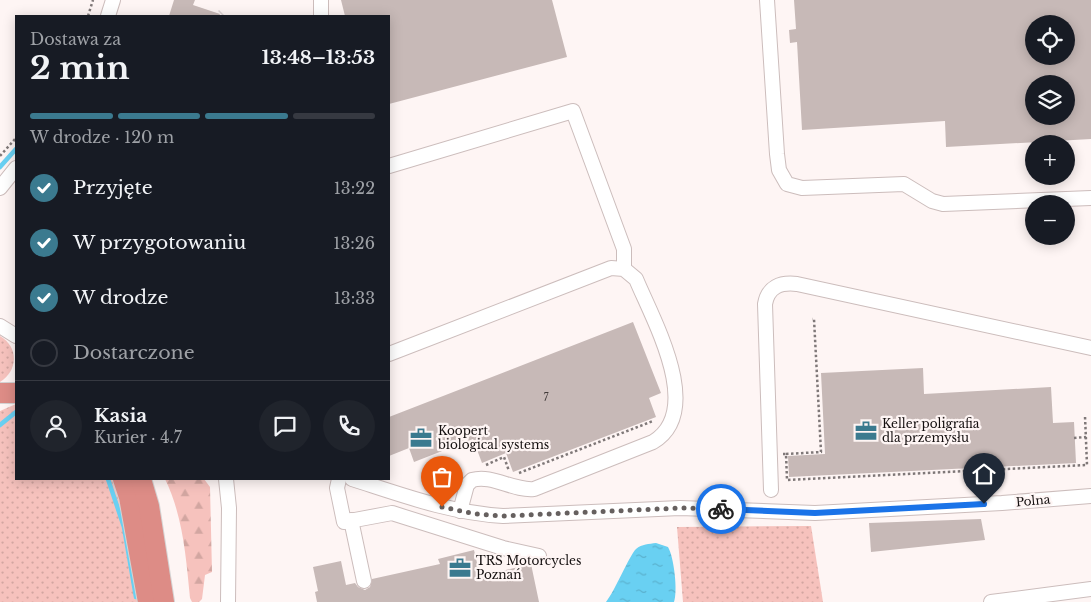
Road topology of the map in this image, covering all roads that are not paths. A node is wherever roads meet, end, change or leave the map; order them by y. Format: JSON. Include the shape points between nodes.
{"nodes":[{"id":1,"x":113,"y":0,"type":"edge"},
{"id":2,"x":321,"y":0,"type":"edge"},
{"id":3,"x":767,"y":0,"type":"edge"},
{"id":4,"x":108,"y":15,"type":"edge"},
{"id":5,"x":321,"y":15,"type":"edge"},
{"id":6,"x":390,"y":166,"type":"edge"},
{"id":7,"x":15,"y":169,"type":"edge"},
{"id":8,"x":0,"y":188,"type":"edge"},
{"id":9,"x":1091,"y":198,"type":"edge"},
{"id":10,"x":624,"y":269,"type":"junction"},
{"id":11,"x":4,"y":326,"type":"edge"},
{"id":12,"x":15,"y":335,"type":"edge"},
{"id":13,"x":1091,"y":348,"type":"edge"},
{"id":14,"x":390,"y":354,"type":"edge"},
{"id":15,"x":123,"y":480,"type":"edge"},
{"id":16,"x":141,"y":480,"type":"edge"},
{"id":17,"x":226,"y":480,"type":"edge"},
{"id":18,"x":339,"y":480,"type":"edge"},
{"id":19,"x":355,"y":480,"type":"edge"},
{"id":20,"x":771,"y":490,"type":"dead end"},
{"id":21,"x":1091,"y":496,"type":"edge"},
{"id":22,"x":460,"y":511,"type":"junction"},
{"id":23,"x":351,"y":520,"type":"junction"},
{"id":24,"x":539,"y":556,"type":"dead end"},
{"id":25,"x":364,"y":581,"type":"dead end"},
{"id":26,"x":1091,"y":588,"type":"edge"},
{"id":27,"x":148,"y":602,"type":"edge"},
{"id":28,"x":164,"y":602,"type":"edge"},
{"id":29,"x":228,"y":602,"type":"edge"},
{"id":30,"x":991,"y":602,"type":"edge"}],
"edges":[{"from":1,"to":4,"type":"street"},
{"from":2,"to":5,"type":"street"},
{"from":3,"to":9,"type":"street","via":[[777,154],[779,170],[787,184],[802,188],[904,184],[943,204]]},
{"from":6,"to":10,"type":"street","via":[[573,111],[624,249]]},
{"from":7,"to":8,"type":"street"},
{"from":10,"to":14,"type":"street","via":[[611,268]]},
{"from":10,"to":22,"type":"street","via":[[636,279],[674,376],[673,420],[666,433],[653,442],[534,489],[520,489],[480,478],[470,482]]},
{"from":11,"to":12,"type":"street"},
{"from":13,"to":20,"type":"street","via":[[796,284],[778,285],[769,292],[765,304]]},
{"from":15,"to":27,"type":"highway"},
{"from":16,"to":28,"type":"highway","via":[[149,506]]},
{"from":17,"to":29,"type":"street"},
{"from":18,"to":23,"type":"street","via":[[337,488],[344,522]]},
{"from":19,"to":22,"type":"street","name":"Polna"},
{"from":21,"to":22,"type":"street","name":"Polna","via":[[815,513],[680,508],[503,516]]},
{"from":23,"to":24,"type":"street","via":[[386,513],[399,514],[503,548]]},
{"from":23,"to":25,"type":"street"},
{"from":26,"to":30,"type":"street"}]}
